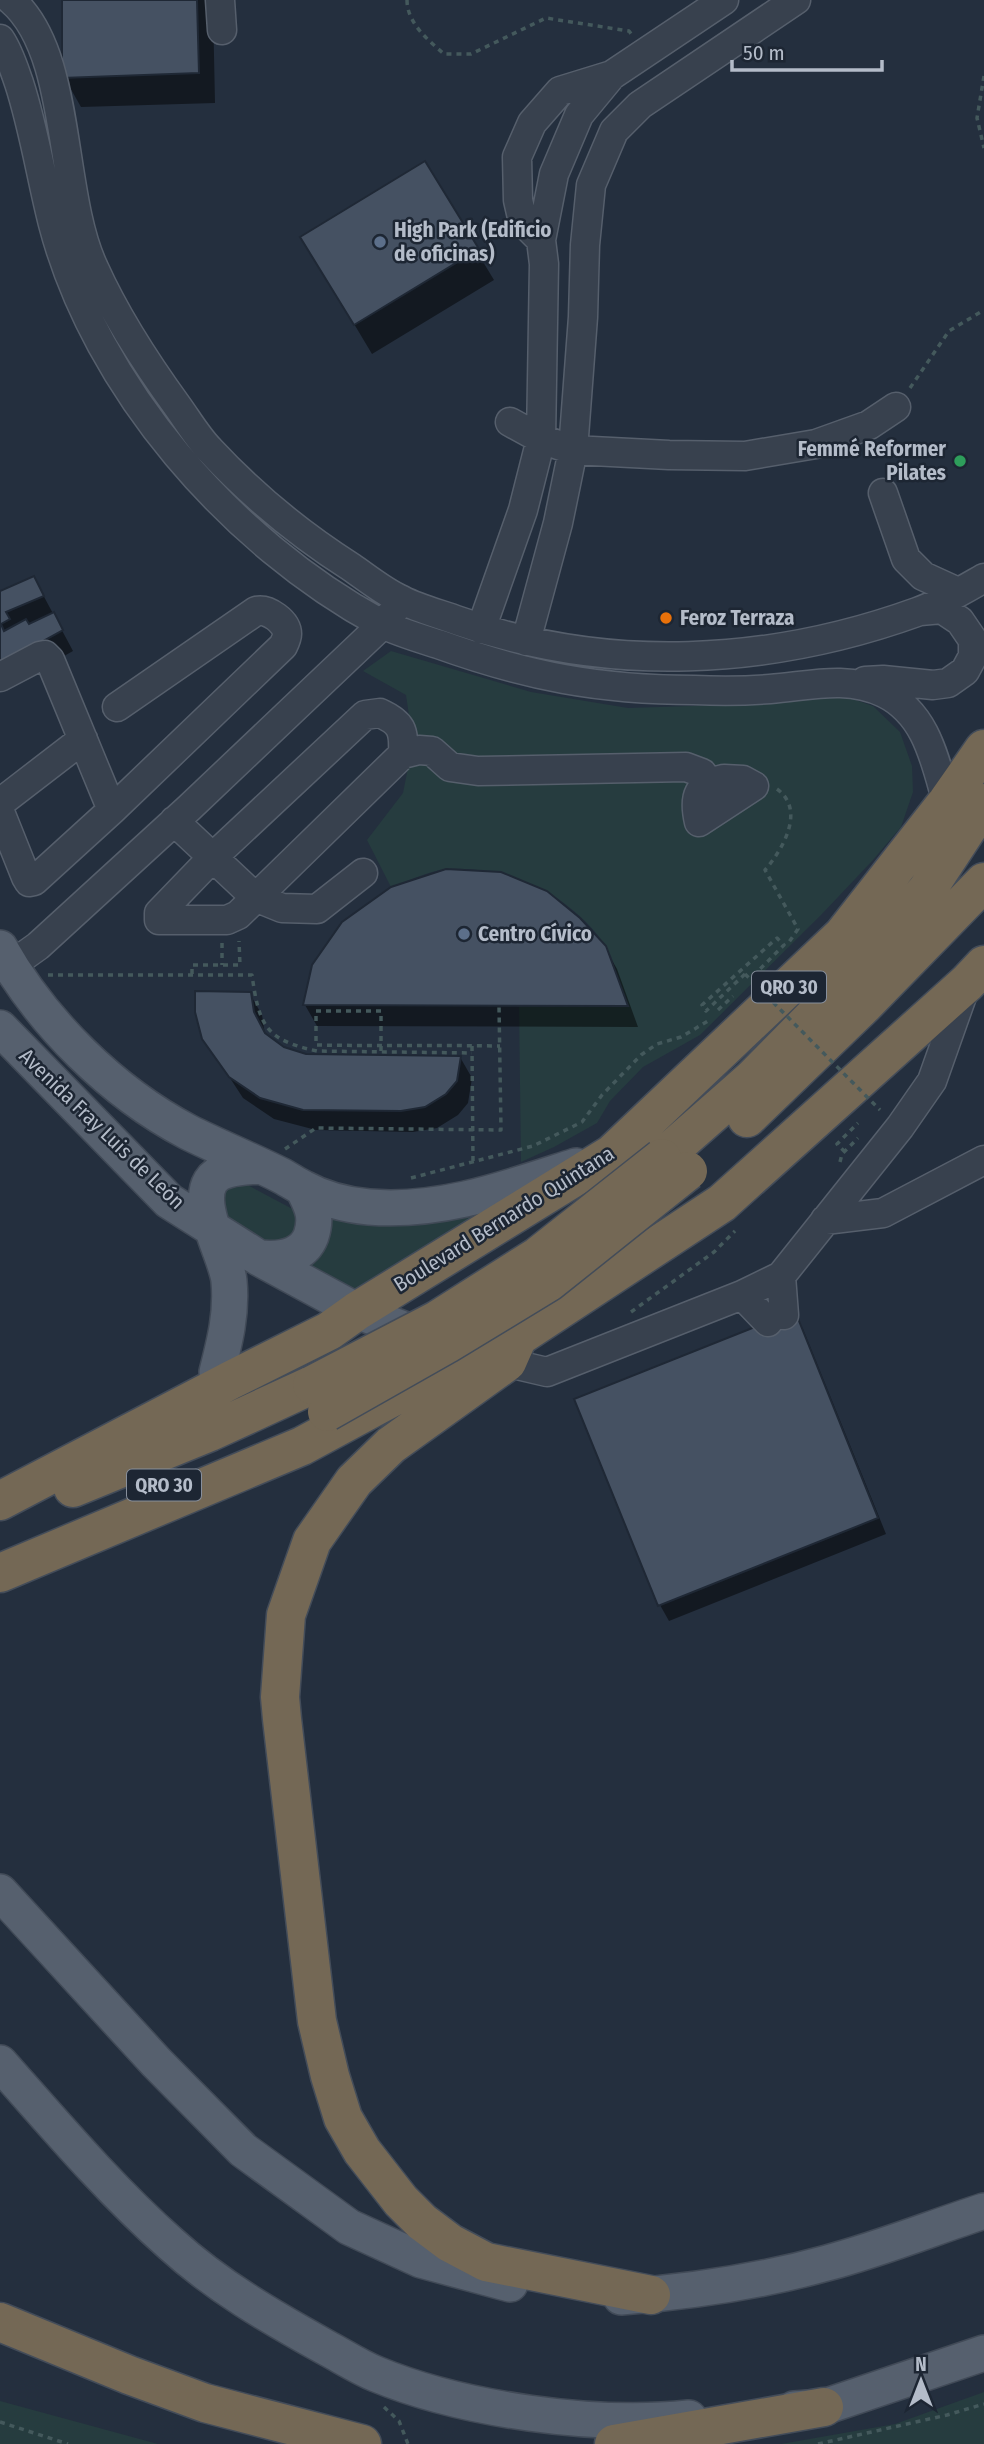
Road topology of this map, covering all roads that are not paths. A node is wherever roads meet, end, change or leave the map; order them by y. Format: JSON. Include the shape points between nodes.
{"nodes":[{"id":1,"x":220,"y":0,"type":"edge"},
{"id":2,"x":724,"y":0,"type":"edge"},
{"id":3,"x":796,"y":0,"type":"edge"},
{"id":4,"x":15,"y":1,"type":"edge"},
{"id":5,"x":222,"y":30,"type":"dead end"},
{"id":6,"x":0,"y":39,"type":"edge"},
{"id":7,"x":648,"y":52,"type":"junction"},
{"id":8,"x":612,"y":75,"type":"junction"},
{"id":9,"x":669,"y":86,"type":"junction"},
{"id":10,"x":541,"y":240,"type":"junction"},
{"id":11,"x":896,"y":407,"type":"road end"},
{"id":12,"x":510,"y":422,"type":"dead end"},
{"id":13,"x":541,"y":439,"type":"junction"},
{"id":14,"x":573,"y":450,"type":"junction"},
{"id":15,"x":883,"y":493,"type":"dead end"},
{"id":16,"x":984,"y":578,"type":"edge"},
{"id":17,"x":958,"y":592,"type":"junction"},
{"id":18,"x":402,"y":601,"type":"junction"},
{"id":19,"x":920,"y":611,"type":"junction"},
{"id":20,"x":383,"y":624,"type":"junction"},
{"id":21,"x":481,"y":629,"type":"junction"},
{"id":22,"x":526,"y":641,"type":"junction"},
{"id":23,"x":0,"y":677,"type":"edge"},
{"id":24,"x":847,"y":682,"type":"junction"},
{"id":25,"x":117,"y":707,"type":"dead end"},
{"id":26,"x":83,"y":739,"type":"junction"},
{"id":27,"x":984,"y":749,"type":"edge"},
{"id":28,"x":403,"y":754,"type":"junction"},
{"id":29,"x":709,"y":782,"type":"junction"},
{"id":30,"x":0,"y":803,"type":"edge"},
{"id":31,"x":966,"y":803,"type":"edge"},
{"id":32,"x":112,"y":810,"type":"junction"},
{"id":33,"x":0,"y":812,"type":"edge"},
{"id":34,"x":182,"y":814,"type":"junction"},
{"id":35,"x":220,"y":851,"type":"junction"},
{"id":36,"x":363,"y":873,"type":"dead end"},
{"id":37,"x":984,"y":882,"type":"edge"},
{"id":38,"x":261,"y":901,"type":"junction"},
{"id":39,"x":843,"y":935,"type":"junction"},
{"id":40,"x":5,"y":957,"type":"edge"},
{"id":41,"x":975,"y":974,"type":"edge"},
{"id":42,"x":0,"y":1028,"type":"edge"},
{"id":43,"x":612,"y":1153,"type":"junction"},
{"id":44,"x":984,"y":1160,"type":"edge"},
{"id":45,"x":676,"y":1165,"type":"junction"},
{"id":46,"x":260,"y":1166,"type":"junction"},
{"id":47,"x":303,"y":1188,"type":"junction"},
{"id":48,"x":825,"y":1220,"type":"junction"},
{"id":49,"x":213,"y":1230,"type":"junction"},
{"id":50,"x":259,"y":1258,"type":"junction"},
{"id":51,"x":781,"y":1276,"type":"junction"},
{"id":52,"x":600,"y":1285,"type":"junction"},
{"id":53,"x":742,"y":1295,"type":"junction"},
{"id":54,"x":357,"y":1311,"type":"junction"},
{"id":55,"x":499,"y":1351,"type":"junction"},
{"id":56,"x":217,"y":1372,"type":"junction"},
{"id":57,"x":320,"y":1399,"type":"junction"},
{"id":58,"x":0,"y":1476,"type":"edge"},
{"id":59,"x":0,"y":1501,"type":"edge"},
{"id":60,"x":0,"y":1518,"type":"edge"},
{"id":61,"x":0,"y":1555,"type":"edge"},
{"id":62,"x":0,"y":1573,"type":"edge"},
{"id":63,"x":0,"y":1892,"type":"edge"},
{"id":64,"x":0,"y":2063,"type":"edge"},
{"id":65,"x":984,"y":2211,"type":"edge"},
{"id":66,"x":651,"y":2295,"type":"junction"},
{"id":67,"x":0,"y":2322,"type":"edge"},
{"id":68,"x":984,"y":2353,"type":"edge"},
{"id":69,"x":821,"y":2426,"type":"edge"},
{"id":70,"x":362,"y":2444,"type":"edge"},
{"id":71,"x":614,"y":2444,"type":"edge"}],
"edges":[{"from":1,"to":5,"type":"street"},
{"from":2,"to":7,"type":"street"},
{"from":3,"to":9,"type":"street"},
{"from":4,"to":18,"type":"street","via":[[46,55],[75,205],[92,264],[122,323],[207,448],[299,531]]},
{"from":6,"to":20,"type":"street","via":[[24,99],[69,278],[130,390],[178,457],[244,524],[300,573]]},
{"from":7,"to":8,"type":"street"},
{"from":7,"to":9,"type":"street"},
{"from":8,"to":10,"type":"street","via":[[579,115],[554,174]]},
{"from":8,"to":10,"type":"street","via":[[560,91],[532,123],[517,158],[518,200],[523,222]]},
{"from":9,"to":14,"type":"street","via":[[640,105],[614,131],[591,185]]},
{"from":10,"to":13,"type":"street"},
{"from":11,"to":14,"type":"street","via":[[869,425],[816,444],[745,456]]},
{"from":12,"to":13,"type":"street"},
{"from":13,"to":14,"type":"street"},
{"from":13,"to":21,"type":"street","via":[[523,510]]},
{"from":14,"to":22,"type":"street"},
{"from":15,"to":17,"type":"street","via":[[906,559],[923,576]]},
{"from":16,"to":17,"type":"street"},
{"from":17,"to":19,"type":"street"},
{"from":18,"to":20,"type":"street"},
{"from":18,"to":21,"type":"street"},
{"from":19,"to":22,"type":"street","via":[[813,643],[752,653],[599,654]]},
{"from":19,"to":24,"type":"street","via":[[942,610],[960,621],[973,640],[973,656],[965,671],[940,684]]},
{"from":20,"to":24,"type":"street","via":[[518,671],[602,687],[694,691]]},
{"from":20,"to":34,"type":"street"},
{"from":21,"to":22,"type":"street"},
{"from":23,"to":26,"type":"street","via":[[45,655]]},
{"from":24,"to":31,"type":"street","via":[[886,694],[909,710]]},
{"from":25,"to":32,"type":"street","via":[[256,611],[270,612],[286,629],[283,646]]},
{"from":26,"to":30,"type":"street"},
{"from":26,"to":32,"type":"street"},
{"from":27,"to":31,"type":"highway","name":"Boulevard Bernardo Quintana","number":"QRO 30"},
{"from":28,"to":29,"type":"street","via":[[432,751],[450,768],[478,771],[686,767]]},
{"from":28,"to":35,"type":"street","via":[[404,735],[395,720],[380,713],[365,715]]},
{"from":28,"to":38,"type":"street"},
{"from":29,"to":29,"type":"street","via":[[695,805],[699,822],[754,786],[743,780]]},
{"from":31,"to":39,"type":"highway","name":"Boulevard Bernardo Quintana","number":"QRO 30"},
{"from":31,"to":45,"type":"highway","number":"QRO 30","via":[[927,890]]},
{"from":32,"to":33,"type":"street","via":[[29,882]]},
{"from":34,"to":35,"type":"street"},
{"from":34,"to":40,"type":"street","via":[[38,946]]},
{"from":35,"to":38,"type":"street"},
{"from":35,"to":38,"type":"street","via":[[159,919],[227,920]]},
{"from":36,"to":38,"type":"street","via":[[317,909]]},
{"from":37,"to":45,"type":"highway","number":"QRO 30","via":[[788,1080]]},
{"from":39,"to":43,"type":"highway","name":"Boulevard Bernardo Quintana","number":"QRO 30"},
{"from":39,"to":52,"type":"highway","via":[[837,970],[626,1168],[499,1252],[490,1265],[495,1293],[508,1298],[530,1302]]},
{"from":40,"to":46,"type":"main road","name":"Avenida Fray Luis de León","via":[[41,1009],[110,1078],[186,1131]]},
{"from":41,"to":48,"type":"street","via":[[932,1082]]},
{"from":41,"to":52,"type":"highway","via":[[723,1203]]},
{"from":42,"to":49,"type":"main road","name":"Avenida Fray Luis de León","via":[[169,1201]]},
{"from":43,"to":47,"type":"main road","name":"Avenida Fray Luis de León","via":[[443,1205],[370,1207],[337,1202]]},
{"from":43,"to":54,"type":"highway","name":"Boulevard Bernardo Quintana","number":"QRO 30"},
{"from":44,"to":48,"type":"street","via":[[883,1213]]},
{"from":45,"to":57,"type":"highway","number":"QRO 30","bridge":true},
{"from":46,"to":47,"type":"main road","name":"Avenida Fray Luis de León"},
{"from":46,"to":49,"type":"main road","via":[[225,1170],[216,1177],[206,1196]]},
{"from":47,"to":50,"type":"main road","via":[[313,1211],[309,1241],[291,1256]]},
{"from":48,"to":51,"type":"street"},
{"from":49,"to":50,"type":"main road","name":"Avenida Fray Luis de León"},
{"from":49,"to":56,"type":"main road","via":[[229,1278],[230,1320]]},
{"from":50,"to":54,"type":"main road","name":"Avenida Fray Luis de León"},
{"from":51,"to":53,"type":"street"},
{"from":51,"to":53,"type":"street","via":[[776,1319]]},
{"from":52,"to":55,"type":"highway"},
{"from":53,"to":55,"type":"street","via":[[547,1372]]},
{"from":54,"to":55,"type":"main road","name":"Avenida Fray Luis de León"},
{"from":54,"to":56,"type":"highway","via":[[306,1327]]},
{"from":54,"to":59,"type":"highway","via":[[329,1331]]},
{"from":55,"to":62,"type":"highway","via":[[302,1446]]},
{"from":55,"to":66,"type":"highway","via":[[354,1481],[312,1541],[286,1615],[282,1719],[317,2021],[343,2118],[382,2178],[422,2222],[485,2262]]},
{"from":56,"to":58,"type":"highway"},
{"from":57,"to":60,"type":"highway","number":"QRO 30","via":[[210,1432]]},
{"from":57,"to":61,"type":"highway","number":"QRO 30","via":[[298,1429]]},
{"from":63,"to":66,"type":"main road","via":[[243,2150],[349,2227],[421,2260],[494,2281],[570,2296]]},
{"from":64,"to":69,"type":"main road","via":[[122,2199],[173,2246],[229,2290],[376,2374],[456,2399],[529,2413],[607,2420],[680,2419],[752,2411]]},
{"from":65,"to":66,"type":"main road","via":[[818,2265]]},
{"from":67,"to":70,"type":"highway","via":[[205,2403]]},
{"from":68,"to":69,"type":"main road"},
{"from":69,"to":71,"type":"highway"}]}
